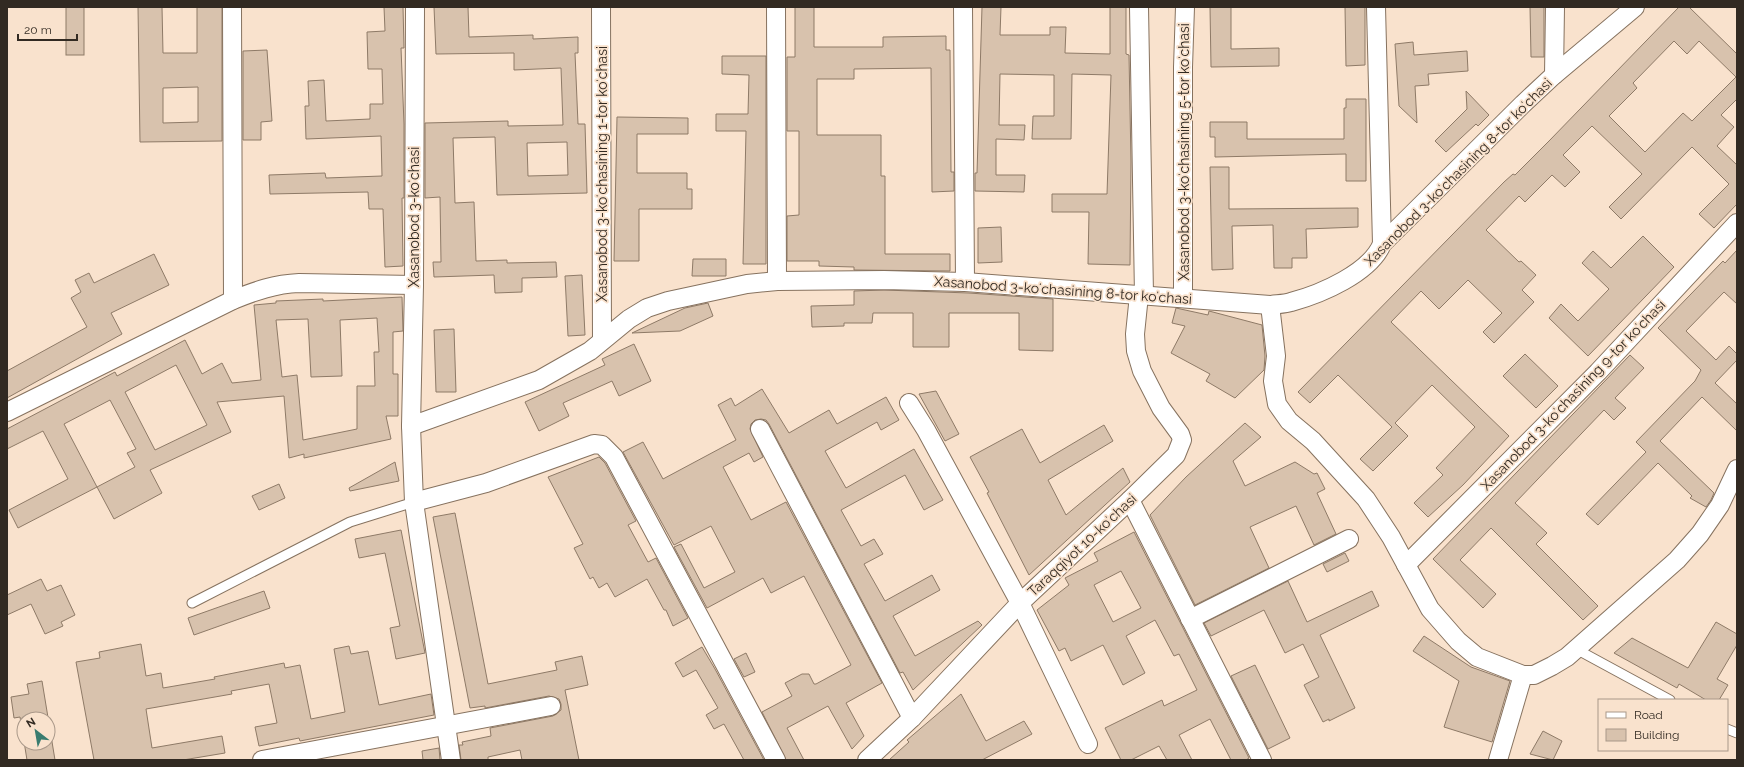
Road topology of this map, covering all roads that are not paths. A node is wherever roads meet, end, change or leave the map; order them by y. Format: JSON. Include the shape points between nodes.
{"nodes":[{"id":1,"x":232,"y":7,"type":"edge"},
{"id":2,"x":415,"y":7,"type":"edge"},
{"id":3,"x":601,"y":7,"type":"edge"},
{"id":4,"x":776,"y":7,"type":"edge"},
{"id":5,"x":963,"y":7,"type":"edge"},
{"id":6,"x":1139,"y":7,"type":"edge"},
{"id":7,"x":1185,"y":7,"type":"edge"},
{"id":8,"x":1376,"y":7,"type":"edge"},
{"id":9,"x":1555,"y":7,"type":"edge"},
{"id":10,"x":1635,"y":7,"type":"edge"},
{"id":11,"x":1554,"y":75,"type":"junction"},
{"id":12,"x":1737,"y":223,"type":"edge"},
{"id":13,"x":1382,"y":244,"type":"junction"},
{"id":14,"x":777,"y":281,"type":"junction"},
{"id":15,"x":965,"y":282,"type":"junction"},
{"id":16,"x":414,"y":286,"type":"junction"},
{"id":17,"x":1142,"y":295,"type":"junction"},
{"id":18,"x":1183,"y":298,"type":"junction"},
{"id":19,"x":234,"y":300,"type":"junction"},
{"id":20,"x":1270,"y":304,"type":"junction"},
{"id":21,"x":602,"y":340,"type":"junction"},
{"id":22,"x":909,"y":403,"type":"dead end"},
{"id":23,"x":7,"y":412,"type":"edge"},
{"id":24,"x":411,"y":426,"type":"junction"},
{"id":25,"x":760,"y":429,"type":"dead end"},
{"id":26,"x":1737,"y":469,"type":"edge"},
{"id":27,"x":1130,"y":500,"type":"junction"},
{"id":28,"x":414,"y":502,"type":"junction"},
{"id":29,"x":1349,"y":539,"type":"dead end"},
{"id":30,"x":1406,"y":565,"type":"junction"},
{"id":31,"x":192,"y":603,"type":"dead end"},
{"id":32,"x":1020,"y":603,"type":"junction"},
{"id":33,"x":1190,"y":619,"type":"junction"},
{"id":34,"x":1576,"y":649,"type":"junction"},
{"id":35,"x":1523,"y":675,"type":"junction"},
{"id":36,"x":1668,"y":699,"type":"edge"},
{"id":37,"x":551,"y":706,"type":"dead end"},
{"id":38,"x":912,"y":718,"type":"junction"},
{"id":39,"x":446,"y":726,"type":"junction"},
{"id":40,"x":1088,"y":744,"type":"dead end"},
{"id":41,"x":262,"y":760,"type":"edge"},
{"id":42,"x":451,"y":760,"type":"edge"},
{"id":43,"x":776,"y":760,"type":"edge"},
{"id":44,"x":867,"y":760,"type":"edge"},
{"id":45,"x":1262,"y":760,"type":"edge"},
{"id":46,"x":1498,"y":760,"type":"edge"}],
"edges":[{"from":1,"to":19,"type":"street"},
{"from":2,"to":16,"type":"street","name":"Xasanobod 3-koʻchasi"},
{"from":3,"to":21,"type":"street","name":"Xasanobod 3-koʻchasining 1-tor koʻchasi"},
{"from":4,"to":14,"type":"street"},
{"from":5,"to":15,"type":"street"},
{"from":6,"to":17,"type":"street"},
{"from":7,"to":18,"type":"street","name":"Xasanobod 3-koʻchasining 5-tor koʻchasi"},
{"from":8,"to":13,"type":"street"},
{"from":9,"to":11,"type":"street"},
{"from":10,"to":11,"type":"street","name":"Xasanobod 3-koʻchasining 8-tor koʻchasi"},
{"from":11,"to":13,"type":"street","name":"Xasanobod 3-koʻchasining 8-tor koʻchasi"},
{"from":12,"to":30,"type":"street","name":"Xasanobod 3-koʻchasining 9-tor koʻchasi","via":[[1598,372]]},
{"from":13,"to":20,"type":"street","name":"Xasanobod 3-koʻchasining 8-tor koʻchasi","via":[[1375,257],[1344,280],[1290,302]]},
{"from":14,"to":15,"type":"street","name":"Xasanobod 3-koʻchasining 8-tor koʻchasi"},
{"from":14,"to":21,"type":"street","name":"Xasanobod 3-koʻchasining 8-tor koʻchasi","via":[[747,284],[647,308]]},
{"from":15,"to":17,"type":"street","name":"Xasanobod 3-koʻchasining 8-tor koʻchasi"},
{"from":16,"to":19,"type":"street","via":[[284,284],[257,290]]},
{"from":16,"to":24,"type":"street","name":"Xasanobod 3-koʻchasi"},
{"from":17,"to":18,"type":"street","name":"Xasanobod 3-koʻchasining 8-tor koʻchasi"},
{"from":17,"to":27,"type":"street","name":"Taraqqiyot 10-koʻchasi","via":[[1135,334],[1136,351],[1145,377],[1161,408],[1182,440],[1176,455]]},
{"from":18,"to":20,"type":"street","name":"Xasanobod 3-koʻchasining 8-tor koʻchasi"},
{"from":19,"to":23,"type":"street"},
{"from":20,"to":30,"type":"street","via":[[1276,356],[1273,381],[1277,404],[1289,421],[1313,441],[1366,499]]},
{"from":21,"to":24,"type":"street","name":"Xasanobod 3-koʻchasining 8-tor koʻchasi","via":[[590,351],[538,380]]},
{"from":22,"to":32,"type":"street"},
{"from":24,"to":28,"type":"street","name":"Xasanobod 3-koʻchasi"},
{"from":25,"to":38,"type":"street"},
{"from":26,"to":34,"type":"street","via":[[1720,505],[1691,545]]},
{"from":27,"to":32,"type":"street","name":"Taraqqiyot 10-koʻchasi"},
{"from":27,"to":33,"type":"street"},
{"from":28,"to":31,"type":"lane","via":[[350,522]]},
{"from":28,"to":39,"type":"street","name":"Xasanobod 3-koʻchasi"},
{"from":28,"to":43,"type":"street","via":[[486,483],[594,444],[602,445],[614,457]]},
{"from":29,"to":33,"type":"street"},
{"from":30,"to":35,"type":"street","via":[[1430,609],[1458,641],[1477,657]]},
{"from":32,"to":38,"type":"street","name":"Taraqqiyot 10-koʻchasi"},
{"from":32,"to":40,"type":"street"},
{"from":33,"to":45,"type":"street"},
{"from":34,"to":35,"type":"street","via":[[1552,666],[1534,674]]},
{"from":34,"to":36,"type":"lane"},
{"from":35,"to":46,"type":"street"},
{"from":37,"to":39,"type":"street"},
{"from":38,"to":44,"type":"street","name":"Taraqqiyot 10-koʻchasi"},
{"from":39,"to":41,"type":"street"},
{"from":39,"to":42,"type":"street","name":"Xasanobod 3-koʻchasi"}]}
